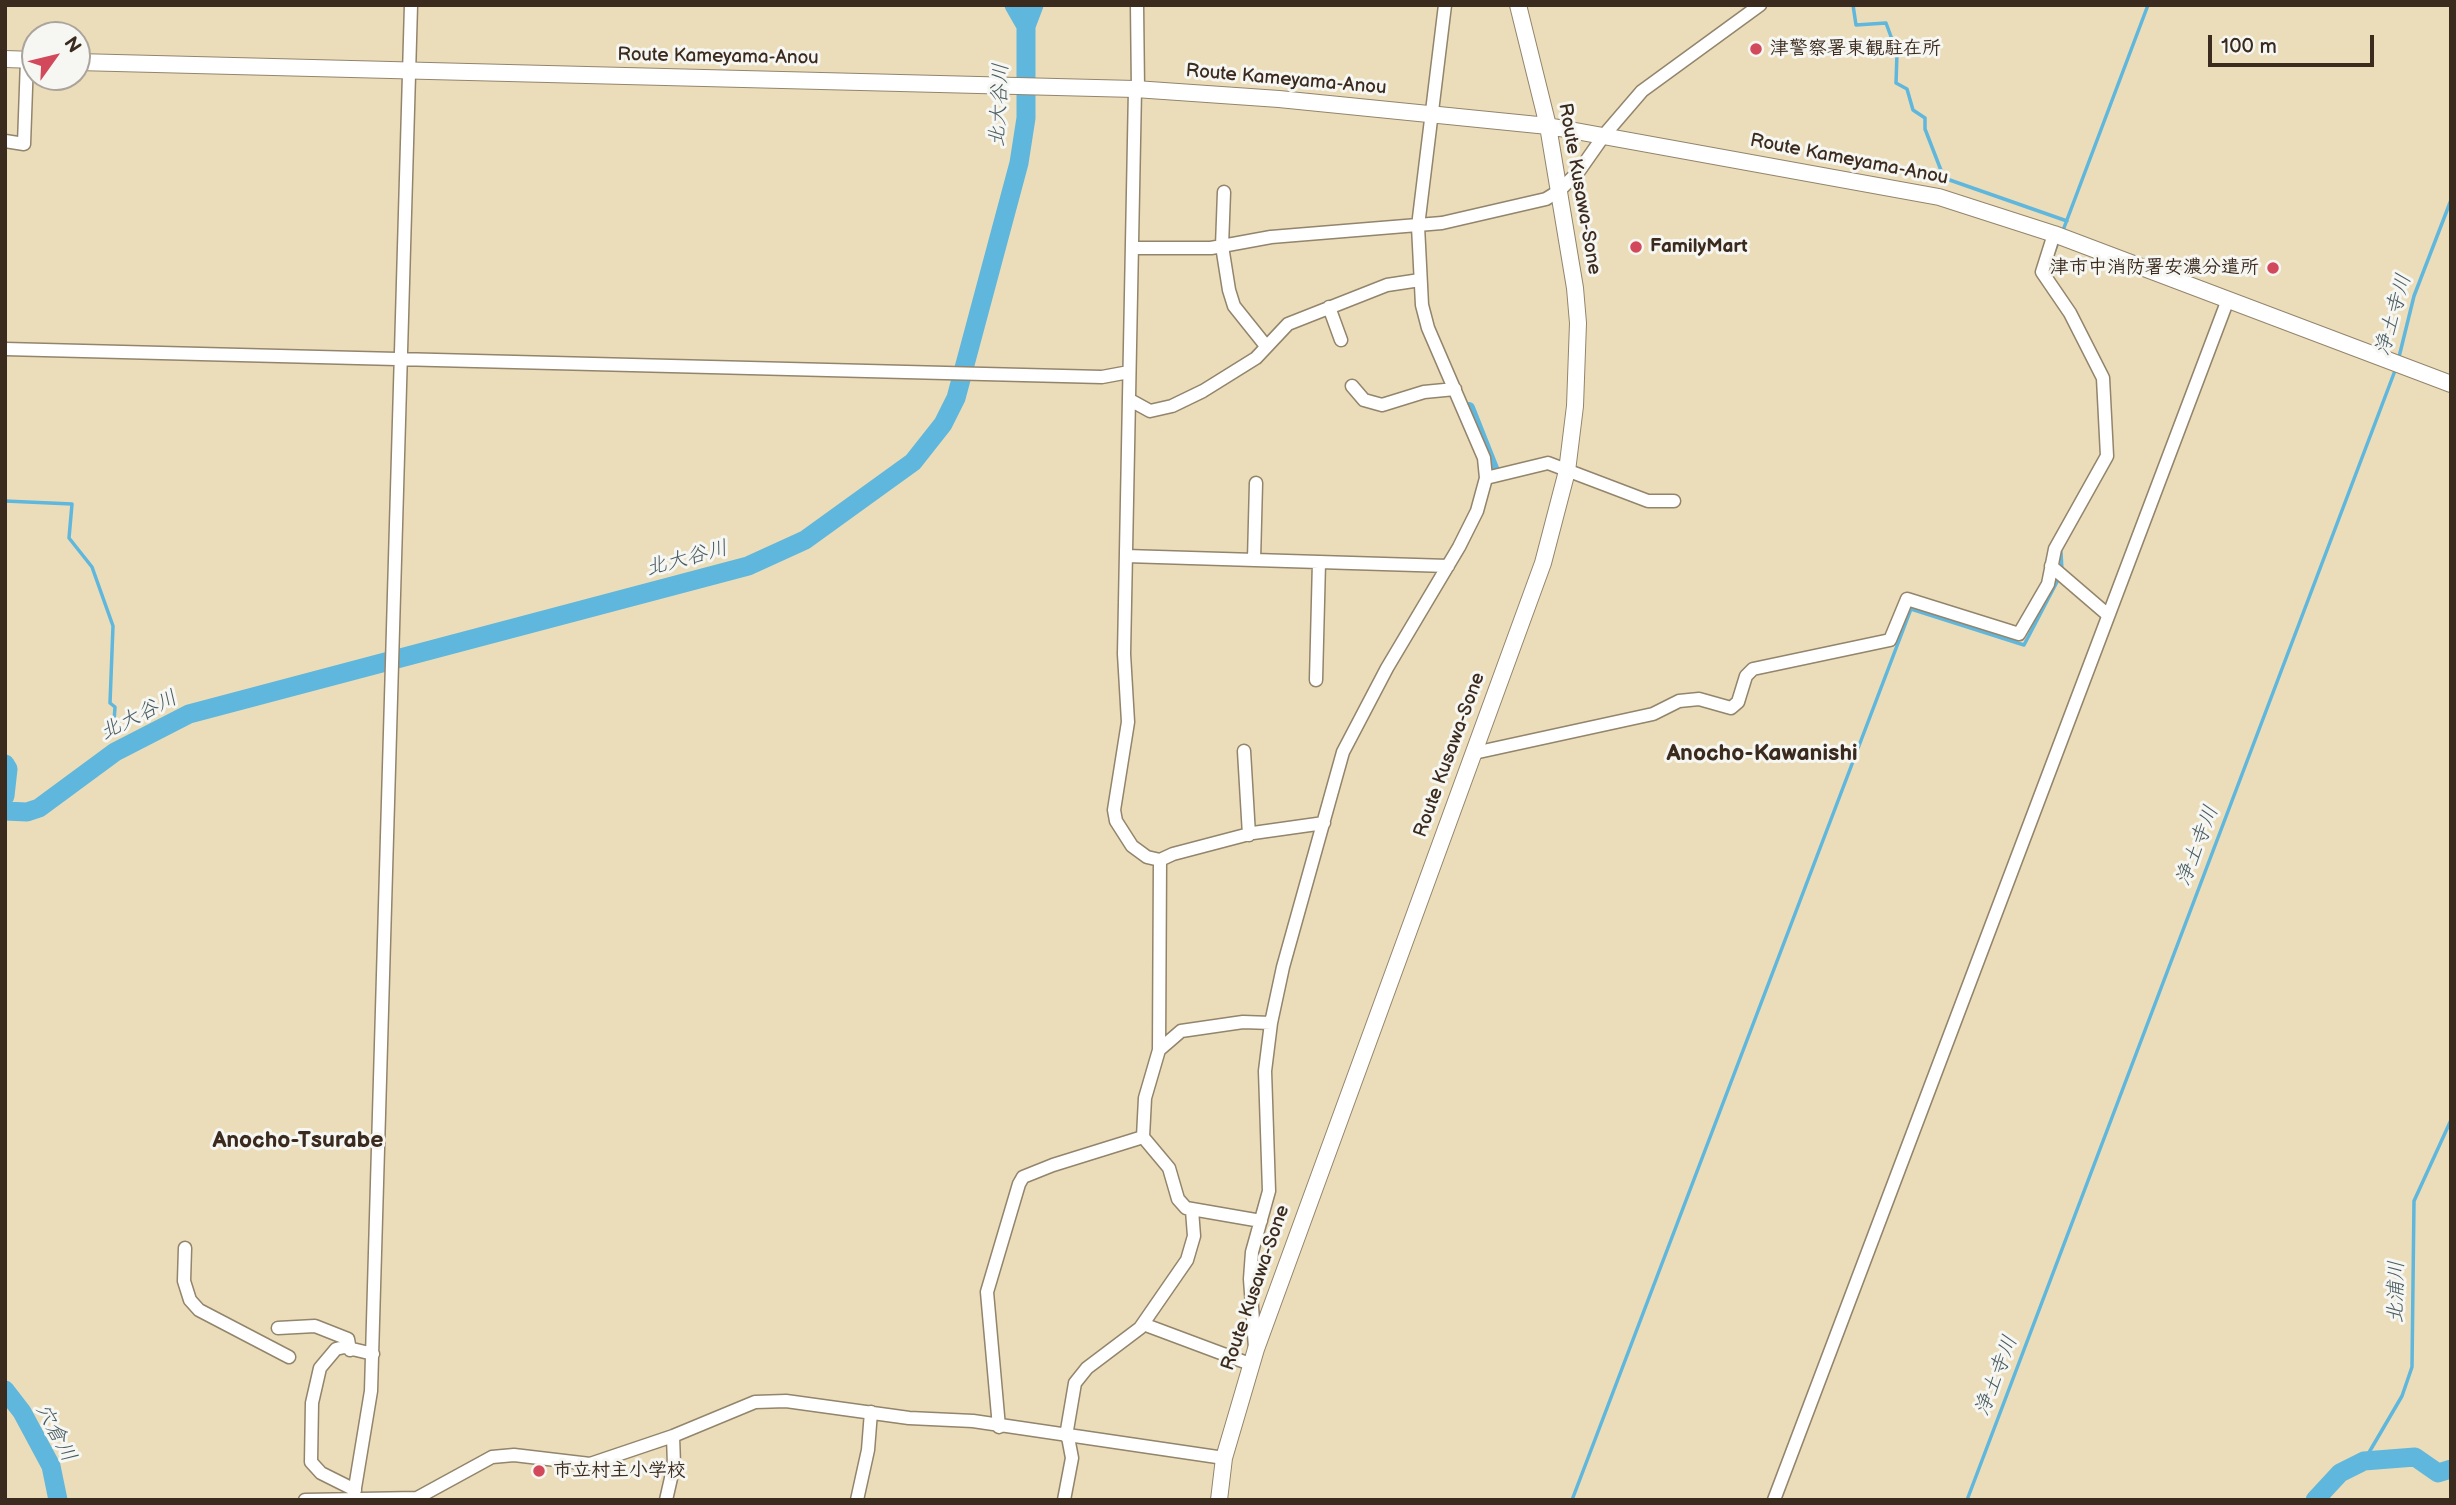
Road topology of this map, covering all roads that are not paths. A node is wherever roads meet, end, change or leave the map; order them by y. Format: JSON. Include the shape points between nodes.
{"nodes":[{"id":1,"x":411,"y":5,"type":"edge"},
{"id":2,"x":1137,"y":5,"type":"edge"},
{"id":3,"x":1445,"y":5,"type":"edge"},
{"id":4,"x":1518,"y":5,"type":"edge"},
{"id":5,"x":1760,"y":5,"type":"edge"},
{"id":6,"x":91,"y":62,"type":"edge"},
{"id":7,"x":409,"y":71,"type":"junction"},
{"id":8,"x":1136,"y":90,"type":"junction"},
{"id":9,"x":28,"y":91,"type":"edge"},
{"id":10,"x":1432,"y":113,"type":"junction"},
{"id":11,"x":1548,"y":125,"type":"junction"},
{"id":12,"x":1605,"y":134,"type":"junction"},
{"id":13,"x":5,"y":141,"type":"edge"},
{"id":14,"x":1559,"y":191,"type":"junction"},
{"id":15,"x":1224,"y":192,"type":"dead end"},
{"id":16,"x":1418,"y":226,"type":"junction"},
{"id":17,"x":2055,"y":235,"type":"junction"},
{"id":18,"x":1222,"y":246,"type":"junction"},
{"id":19,"x":1132,"y":248,"type":"junction"},
{"id":20,"x":1420,"y":280,"type":"junction"},
{"id":21,"x":2227,"y":302,"type":"junction"},
{"id":22,"x":1329,"y":307,"type":"junction"},
{"id":23,"x":1341,"y":340,"type":"dead end"},
{"id":24,"x":1266,"y":345,"type":"junction"},
{"id":25,"x":5,"y":349,"type":"edge"},
{"id":26,"x":399,"y":360,"type":"junction"},
{"id":27,"x":1129,"y":372,"type":"junction"},
{"id":28,"x":2451,"y":384,"type":"edge"},
{"id":29,"x":1352,"y":386,"type":"dead end"},
{"id":30,"x":1455,"y":389,"type":"junction"},
{"id":31,"x":1130,"y":400,"type":"junction"},
{"id":32,"x":1567,"y":471,"type":"junction"},
{"id":33,"x":1486,"y":478,"type":"junction"},
{"id":34,"x":1255,"y":483,"type":"dead end"},
{"id":35,"x":1674,"y":501,"type":"dead end"},
{"id":36,"x":1126,"y":556,"type":"junction"},
{"id":37,"x":1254,"y":560,"type":"junction"},
{"id":38,"x":1319,"y":562,"type":"junction"},
{"id":39,"x":1448,"y":566,"type":"junction"},
{"id":40,"x":2051,"y":566,"type":"junction"},
{"id":41,"x":2108,"y":615,"type":"junction"},
{"id":42,"x":1316,"y":680,"type":"dead end"},
{"id":43,"x":1244,"y":751,"type":"dead end"},
{"id":44,"x":1474,"y":753,"type":"junction"},
{"id":45,"x":1324,"y":823,"type":"junction"},
{"id":46,"x":1249,"y":835,"type":"junction"},
{"id":47,"x":1160,"y":860,"type":"junction"},
{"id":48,"x":1271,"y":1023,"type":"junction"},
{"id":49,"x":1159,"y":1050,"type":"junction"},
{"id":50,"x":1143,"y":1137,"type":"junction"},
{"id":51,"x":1192,"y":1210,"type":"junction"},
{"id":52,"x":1261,"y":1221,"type":"junction"},
{"id":53,"x":185,"y":1248,"type":"dead end"},
{"id":54,"x":1143,"y":1324,"type":"junction"},
{"id":55,"x":278,"y":1328,"type":"dead end"},
{"id":56,"x":350,"y":1350,"type":"junction"},
{"id":57,"x":373,"y":1354,"type":"junction"},
{"id":58,"x":289,"y":1357,"type":"dead end"},
{"id":59,"x":1253,"y":1357,"type":"junction"},
{"id":60,"x":871,"y":1412,"type":"junction"},
{"id":61,"x":999,"y":1427,"type":"junction"},
{"id":62,"x":673,"y":1436,"type":"junction"},
{"id":63,"x":1067,"y":1436,"type":"junction"},
{"id":64,"x":1224,"y":1458,"type":"junction"},
{"id":65,"x":354,"y":1496,"type":"edge"},
{"id":66,"x":304,"y":1500,"type":"edge"},
{"id":67,"x":666,"y":1500,"type":"edge"},
{"id":68,"x":857,"y":1500,"type":"edge"},
{"id":69,"x":1064,"y":1500,"type":"edge"},
{"id":70,"x":1219,"y":1500,"type":"edge"},
{"id":71,"x":1774,"y":1500,"type":"edge"}],
"edges":[{"from":1,"to":7,"type":"street"},
{"from":2,"to":8,"type":"street"},
{"from":3,"to":10,"type":"street"},
{"from":4,"to":11,"type":"main road","name":"Route Kusawa-Sone"},
{"from":5,"to":12,"type":"street","via":[[1642,91]]},
{"from":6,"to":7,"type":"main road","name":"Route Kameyama-Anou"},
{"from":7,"to":8,"type":"main road","name":"Route Kameyama-Anou"},
{"from":7,"to":26,"type":"street"},
{"from":8,"to":10,"type":"main road","name":"Route Kameyama-Anou"},
{"from":8,"to":19,"type":"street"},
{"from":9,"to":13,"type":"street","via":[[24,144]]},
{"from":10,"to":11,"type":"main road","name":"Route Kameyama-Anou"},
{"from":10,"to":16,"type":"street"},
{"from":11,"to":12,"type":"main road","name":"Route Kameyama-Anou"},
{"from":11,"to":14,"type":"main road","name":"Route Kusawa-Sone"},
{"from":12,"to":14,"type":"street"},
{"from":12,"to":17,"type":"main road","name":"Route Kameyama-Anou","via":[[1939,197]]},
{"from":14,"to":16,"type":"street","via":[[1535,202]]},
{"from":14,"to":32,"type":"main road","name":"Route Kusawa-Sone","via":[[1578,323]]},
{"from":15,"to":18,"type":"street"},
{"from":16,"to":18,"type":"street","via":[[1271,237]]},
{"from":16,"to":20,"type":"street"},
{"from":17,"to":21,"type":"main road","name":"Route Kameyama-Anou"},
{"from":17,"to":40,"type":"street","via":[[2042,272],[2070,313],[2103,378],[2107,456],[2055,549]]},
{"from":18,"to":19,"type":"street"},
{"from":18,"to":24,"type":"street","via":[[1233,303]]},
{"from":19,"to":27,"type":"street"},
{"from":20,"to":22,"type":"street","via":[[1387,285]]},
{"from":20,"to":30,"type":"street","via":[[1423,314]]},
{"from":21,"to":28,"type":"main road","name":"Route Kameyama-Anou"},
{"from":21,"to":41,"type":"street"},
{"from":22,"to":23,"type":"street"},
{"from":22,"to":24,"type":"street","via":[[1288,324]]},
{"from":24,"to":31,"type":"street","via":[[1249,362],[1172,406],[1150,411]]},
{"from":25,"to":26,"type":"street"},
{"from":26,"to":27,"type":"street","via":[[1102,377]]},
{"from":26,"to":57,"type":"street"},
{"from":27,"to":31,"type":"street"},
{"from":29,"to":30,"type":"street","via":[[1371,404],[1382,405],[1424,392]]},
{"from":30,"to":33,"type":"street","via":[[1484,458]]},
{"from":31,"to":36,"type":"street"},
{"from":32,"to":33,"type":"street","via":[[1548,463]]},
{"from":32,"to":35,"type":"street","via":[[1648,501]]},
{"from":32,"to":44,"type":"main road","name":"Route Kusawa-Sone","via":[[1543,563]]},
{"from":33,"to":39,"type":"street","via":[[1477,511]]},
{"from":34,"to":37,"type":"street"},
{"from":36,"to":37,"type":"street"},
{"from":36,"to":47,"type":"street","via":[[1128,732],[1114,810],[1122,834],[1132,846]]},
{"from":37,"to":38,"type":"street"},
{"from":38,"to":39,"type":"street"},
{"from":38,"to":42,"type":"street"},
{"from":39,"to":45,"type":"street","via":[[1354,727]]},
{"from":40,"to":41,"type":"street"},
{"from":40,"to":44,"type":"street","via":[[2048,584],[2019,634],[1907,599],[1890,640],[1754,669],[1731,708],[1699,699],[1679,701],[1653,714]]},
{"from":41,"to":71,"type":"street"},
{"from":43,"to":46,"type":"street"},
{"from":44,"to":59,"type":"main road","name":"Route Kusawa-Sone"},
{"from":45,"to":46,"type":"street"},
{"from":45,"to":48,"type":"street"},
{"from":46,"to":47,"type":"street"},
{"from":47,"to":49,"type":"street"},
{"from":48,"to":49,"type":"street","via":[[1181,1031]]},
{"from":48,"to":52,"type":"street","via":[[1265,1071],[1269,1191]]},
{"from":49,"to":50,"type":"street","via":[[1145,1098]]},
{"from":50,"to":51,"type":"street","via":[[1169,1168],[1180,1202]]},
{"from":50,"to":61,"type":"street","via":[[1028,1174],[1019,1184],[987,1292]]},
{"from":51,"to":52,"type":"street"},
{"from":51,"to":54,"type":"street","via":[[1194,1236],[1187,1260]]},
{"from":52,"to":59,"type":"street","via":[[1250,1279]]},
{"from":53,"to":58,"type":"street","via":[[184,1281],[199,1310]]},
{"from":54,"to":59,"type":"street"},
{"from":54,"to":63,"type":"street","via":[[1075,1383]]},
{"from":55,"to":56,"type":"street","via":[[315,1326],[348,1339]]},
{"from":56,"to":57,"type":"street"},
{"from":56,"to":65,"type":"street","via":[[336,1349],[320,1368],[312,1403],[309,1456],[316,1469]]},
{"from":57,"to":65,"type":"street","via":[[370,1413]]},
{"from":59,"to":64,"type":"main road","name":"Route Kusawa-Sone"},
{"from":60,"to":61,"type":"street"},
{"from":60,"to":62,"type":"street","via":[[786,1401],[755,1402]]},
{"from":60,"to":68,"type":"street"},
{"from":61,"to":63,"type":"street"},
{"from":62,"to":65,"type":"street","via":[[590,1464],[514,1455],[492,1457],[416,1498]]},
{"from":62,"to":67,"type":"street","via":[[674,1465]]},
{"from":63,"to":64,"type":"street"},
{"from":63,"to":69,"type":"street","via":[[1072,1458]]},
{"from":64,"to":70,"type":"main road","name":"Route Kusawa-Sone"},
{"from":65,"to":66,"type":"street"}]}
